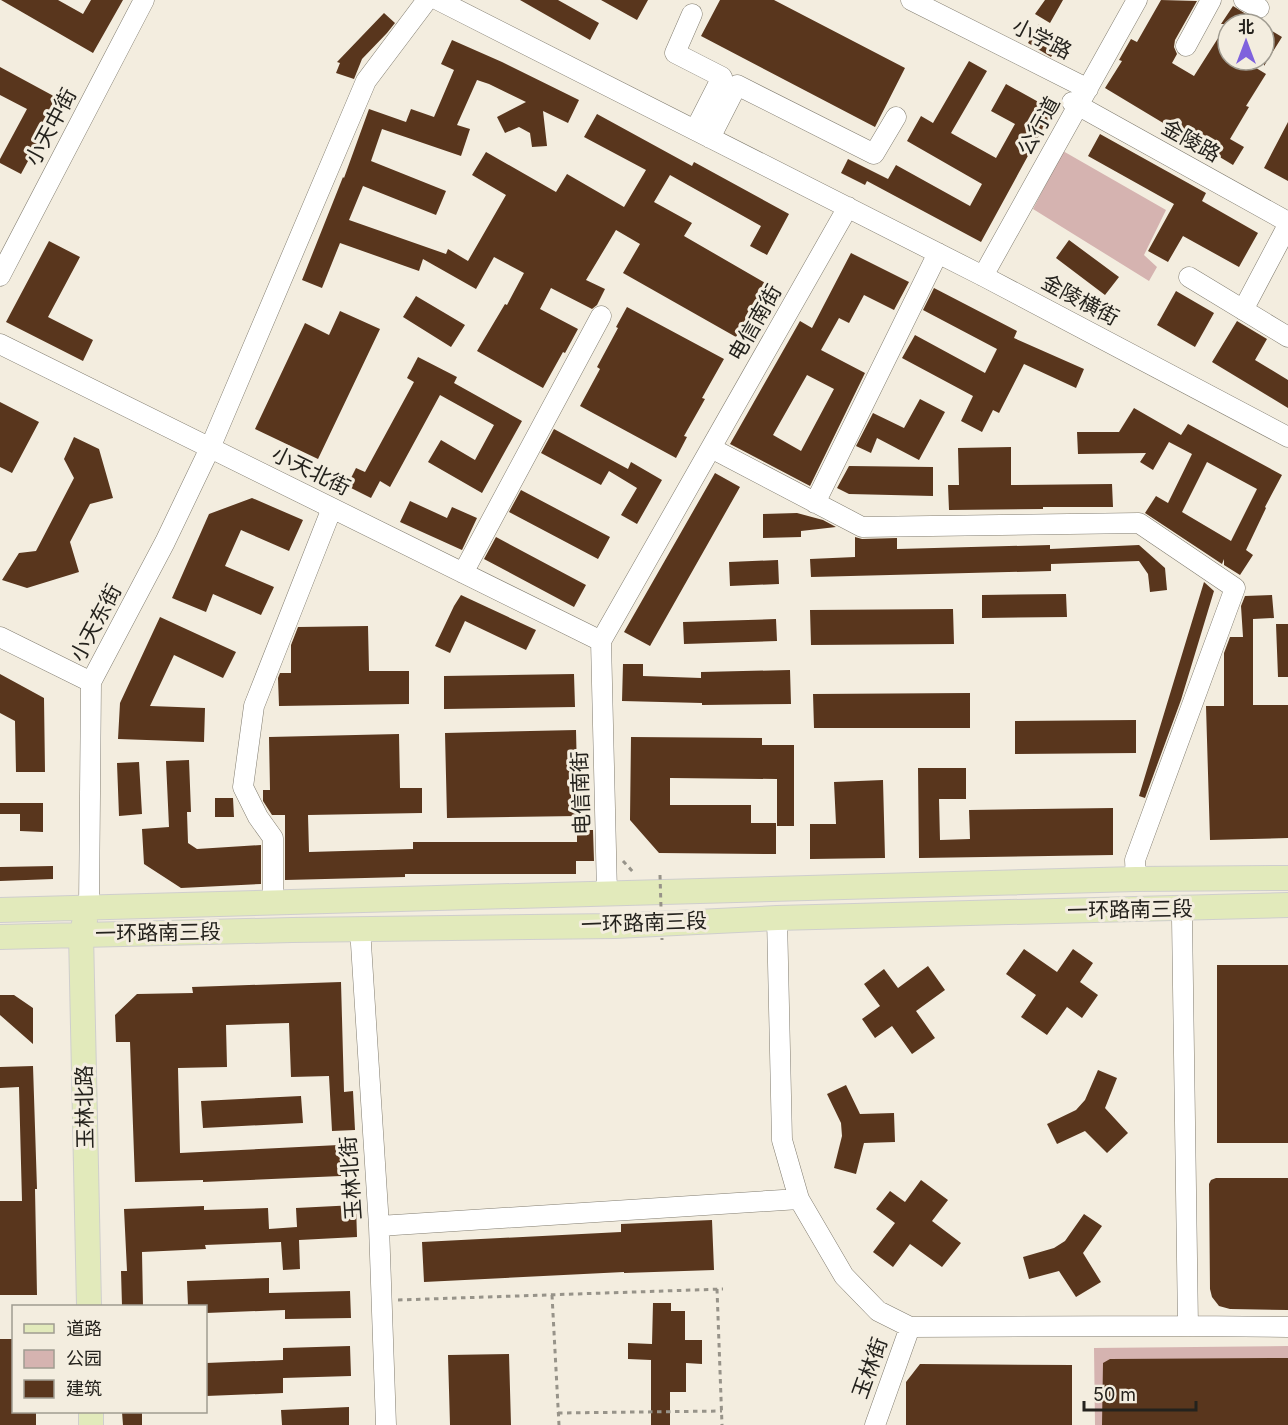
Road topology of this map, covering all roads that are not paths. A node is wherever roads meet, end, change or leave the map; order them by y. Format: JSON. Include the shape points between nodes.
{"nodes":[{"id":1,"x":144,"y":0,"type":"edge"},
{"id":2,"x":427,"y":0,"type":"edge"},
{"id":3,"x":438,"y":0,"type":"edge"},
{"id":4,"x":911,"y":0,"type":"edge"},
{"id":5,"x":1126,"y":0,"type":"edge"},
{"id":6,"x":1137,"y":0,"type":"edge"},
{"id":7,"x":1211,"y":0,"type":"edge"},
{"id":8,"x":692,"y":14,"type":"dead end"},
{"id":9,"x":1186,"y":46,"type":"dead end"},
{"id":10,"x":729,"y":81,"type":"junction"},
{"id":11,"x":1080,"y":95,"type":"junction"},
{"id":12,"x":896,"y":117,"type":"dead end"},
{"id":13,"x":702,"y":134,"type":"junction"},
{"id":14,"x":848,"y":207,"type":"junction"},
{"id":15,"x":1288,"y":224,"type":"edge"},
{"id":16,"x":938,"y":253,"type":"junction"},
{"id":17,"x":980,"y":274,"type":"junction"},
{"id":18,"x":0,"y":276,"type":"edge"},
{"id":19,"x":1189,"y":277,"type":"dead end"},
{"id":20,"x":1243,"y":310,"type":"junction"},
{"id":21,"x":601,"y":315,"type":"dead end"},
{"id":22,"x":1288,"y":337,"type":"edge"},
{"id":23,"x":0,"y":344,"type":"edge"},
{"id":24,"x":1288,"y":438,"type":"edge"},
{"id":25,"x":210,"y":448,"type":"junction"},
{"id":26,"x":711,"y":448,"type":"junction"},
{"id":27,"x":815,"y":503,"type":"junction"},
{"id":28,"x":332,"y":508,"type":"junction"},
{"id":29,"x":463,"y":573,"type":"junction"},
{"id":30,"x":0,"y":638,"type":"edge"},
{"id":31,"x":601,"y":641,"type":"junction"},
{"id":32,"x":92,"y":682,"type":"junction"},
{"id":33,"x":1288,"y":862,"type":"edge"},
{"id":34,"x":1136,"y":879,"type":"junction"},
{"id":35,"x":1191,"y":879,"type":"junction"},
{"id":36,"x":1288,"y":879,"type":"edge"},
{"id":37,"x":608,"y":893,"type":"junction"},
{"id":38,"x":282,"y":902,"type":"junction"},
{"id":39,"x":1288,"y":905,"type":"edge"},
{"id":40,"x":89,"y":908,"type":"junction"},
{"id":41,"x":0,"y":910,"type":"edge"},
{"id":42,"x":1180,"y":914,"type":"junction"},
{"id":43,"x":1288,"y":914,"type":"edge"},
{"id":44,"x":777,"y":918,"type":"junction"},
{"id":45,"x":360,"y":928,"type":"junction"},
{"id":46,"x":292,"y":930,"type":"junction"},
{"id":47,"x":81,"y":934,"type":"junction"},
{"id":48,"x":0,"y":937,"type":"edge"},
{"id":49,"x":799,"y":1199,"type":"junction"},
{"id":50,"x":379,"y":1226,"type":"junction"},
{"id":51,"x":89,"y":1305,"type":"edge"},
{"id":52,"x":1188,"y":1326,"type":"junction"},
{"id":53,"x":910,"y":1327,"type":"junction"},
{"id":54,"x":1288,"y":1327,"type":"edge"},
{"id":55,"x":386,"y":1425,"type":"edge"},
{"id":56,"x":874,"y":1425,"type":"edge"}],
"edges":[{"from":1,"to":18,"type":"street","name":"小天中街"},
{"from":2,"to":25,"type":"street","name":"小天东街","via":[[366,81]]},
{"from":3,"to":13,"type":"street"},
{"from":4,"to":11,"type":"street","name":"小学路"},
{"from":5,"to":11,"type":"street","name":"公行道"},
{"from":6,"to":11,"type":"street","name":"公行道"},
{"from":7,"to":9,"type":"street"},
{"from":8,"to":10,"type":"street","via":[[675,52]]},
{"from":10,"to":12,"type":"street","via":[[874,154]]},
{"from":10,"to":13,"type":"street"},
{"from":11,"to":15,"type":"street","name":"金陵路"},
{"from":11,"to":17,"type":"street","name":"公行道"},
{"from":13,"to":14,"type":"street"},
{"from":14,"to":16,"type":"street","name":"金陵横街"},
{"from":14,"to":26,"type":"street","name":"电信南街"},
{"from":15,"to":20,"type":"street"},
{"from":16,"to":17,"type":"street","name":"金陵横街"},
{"from":16,"to":27,"type":"street"},
{"from":17,"to":24,"type":"street","name":"金陵横街"},
{"from":19,"to":20,"type":"street"},
{"from":20,"to":22,"type":"street"},
{"from":21,"to":29,"type":"street"},
{"from":23,"to":25,"type":"street","name":"小天北街"},
{"from":25,"to":28,"type":"street","name":"小天北街"},
{"from":25,"to":32,"type":"street","name":"小天东街"},
{"from":26,"to":27,"type":"street"},
{"from":26,"to":31,"type":"street","name":"电信南街"},
{"from":27,"to":34,"type":"street","via":[[862,527],[1139,523],[1235,588],[1135,860]]},
{"from":28,"to":29,"type":"street","name":"小天北街"},
{"from":28,"to":38,"type":"street","via":[[254,706],[243,787],[273,838]]},
{"from":29,"to":31,"type":"street","name":"小天北街"},
{"from":30,"to":32,"type":"street"},
{"from":31,"to":37,"type":"street","name":"电信南街"},
{"from":32,"to":40,"type":"street","name":"小天东街"},
{"from":33,"to":35,"type":"main road"},
{"from":34,"to":35,"type":"main road","name":"一环路南三段"},
{"from":34,"to":37,"type":"main road","name":"一环路南三段"},
{"from":35,"to":36,"type":"main road","name":"一环路南三段"},
{"from":37,"to":38,"type":"main road","name":"一环路南三段"},
{"from":38,"to":40,"type":"main road","name":"一环路南三段"},
{"from":38,"to":46,"type":"main road","via":[[277,917]]},
{"from":39,"to":42,"type":"main road","name":"一环路南三段"},
{"from":40,"to":41,"type":"main road","name":"一环路南三段"},
{"from":40,"to":47,"type":"main road","name":"玉林北路"},
{"from":42,"to":43,"type":"main road"},
{"from":42,"to":44,"type":"main road","name":"一环路南三段"},
{"from":42,"to":52,"type":"street"},
{"from":44,"to":45,"type":"main road","name":"一环路南三段","via":[[615,926]]},
{"from":44,"to":49,"type":"street","via":[[782,1140]]},
{"from":45,"to":46,"type":"main road","name":"一环路南三段"},
{"from":45,"to":50,"type":"street","name":"玉林北街"},
{"from":46,"to":47,"type":"main road","name":"一环路南三段"},
{"from":47,"to":48,"type":"main road","name":"一环路南三段"},
{"from":47,"to":51,"type":"main road","name":"玉林北路"},
{"from":49,"to":50,"type":"street"},
{"from":49,"to":53,"type":"street","via":[[844,1276],[878,1311]]},
{"from":50,"to":55,"type":"street","name":"玉林北街"},
{"from":52,"to":53,"type":"street"},
{"from":52,"to":54,"type":"street"},
{"from":53,"to":56,"type":"street","name":"玉林街"}]}
